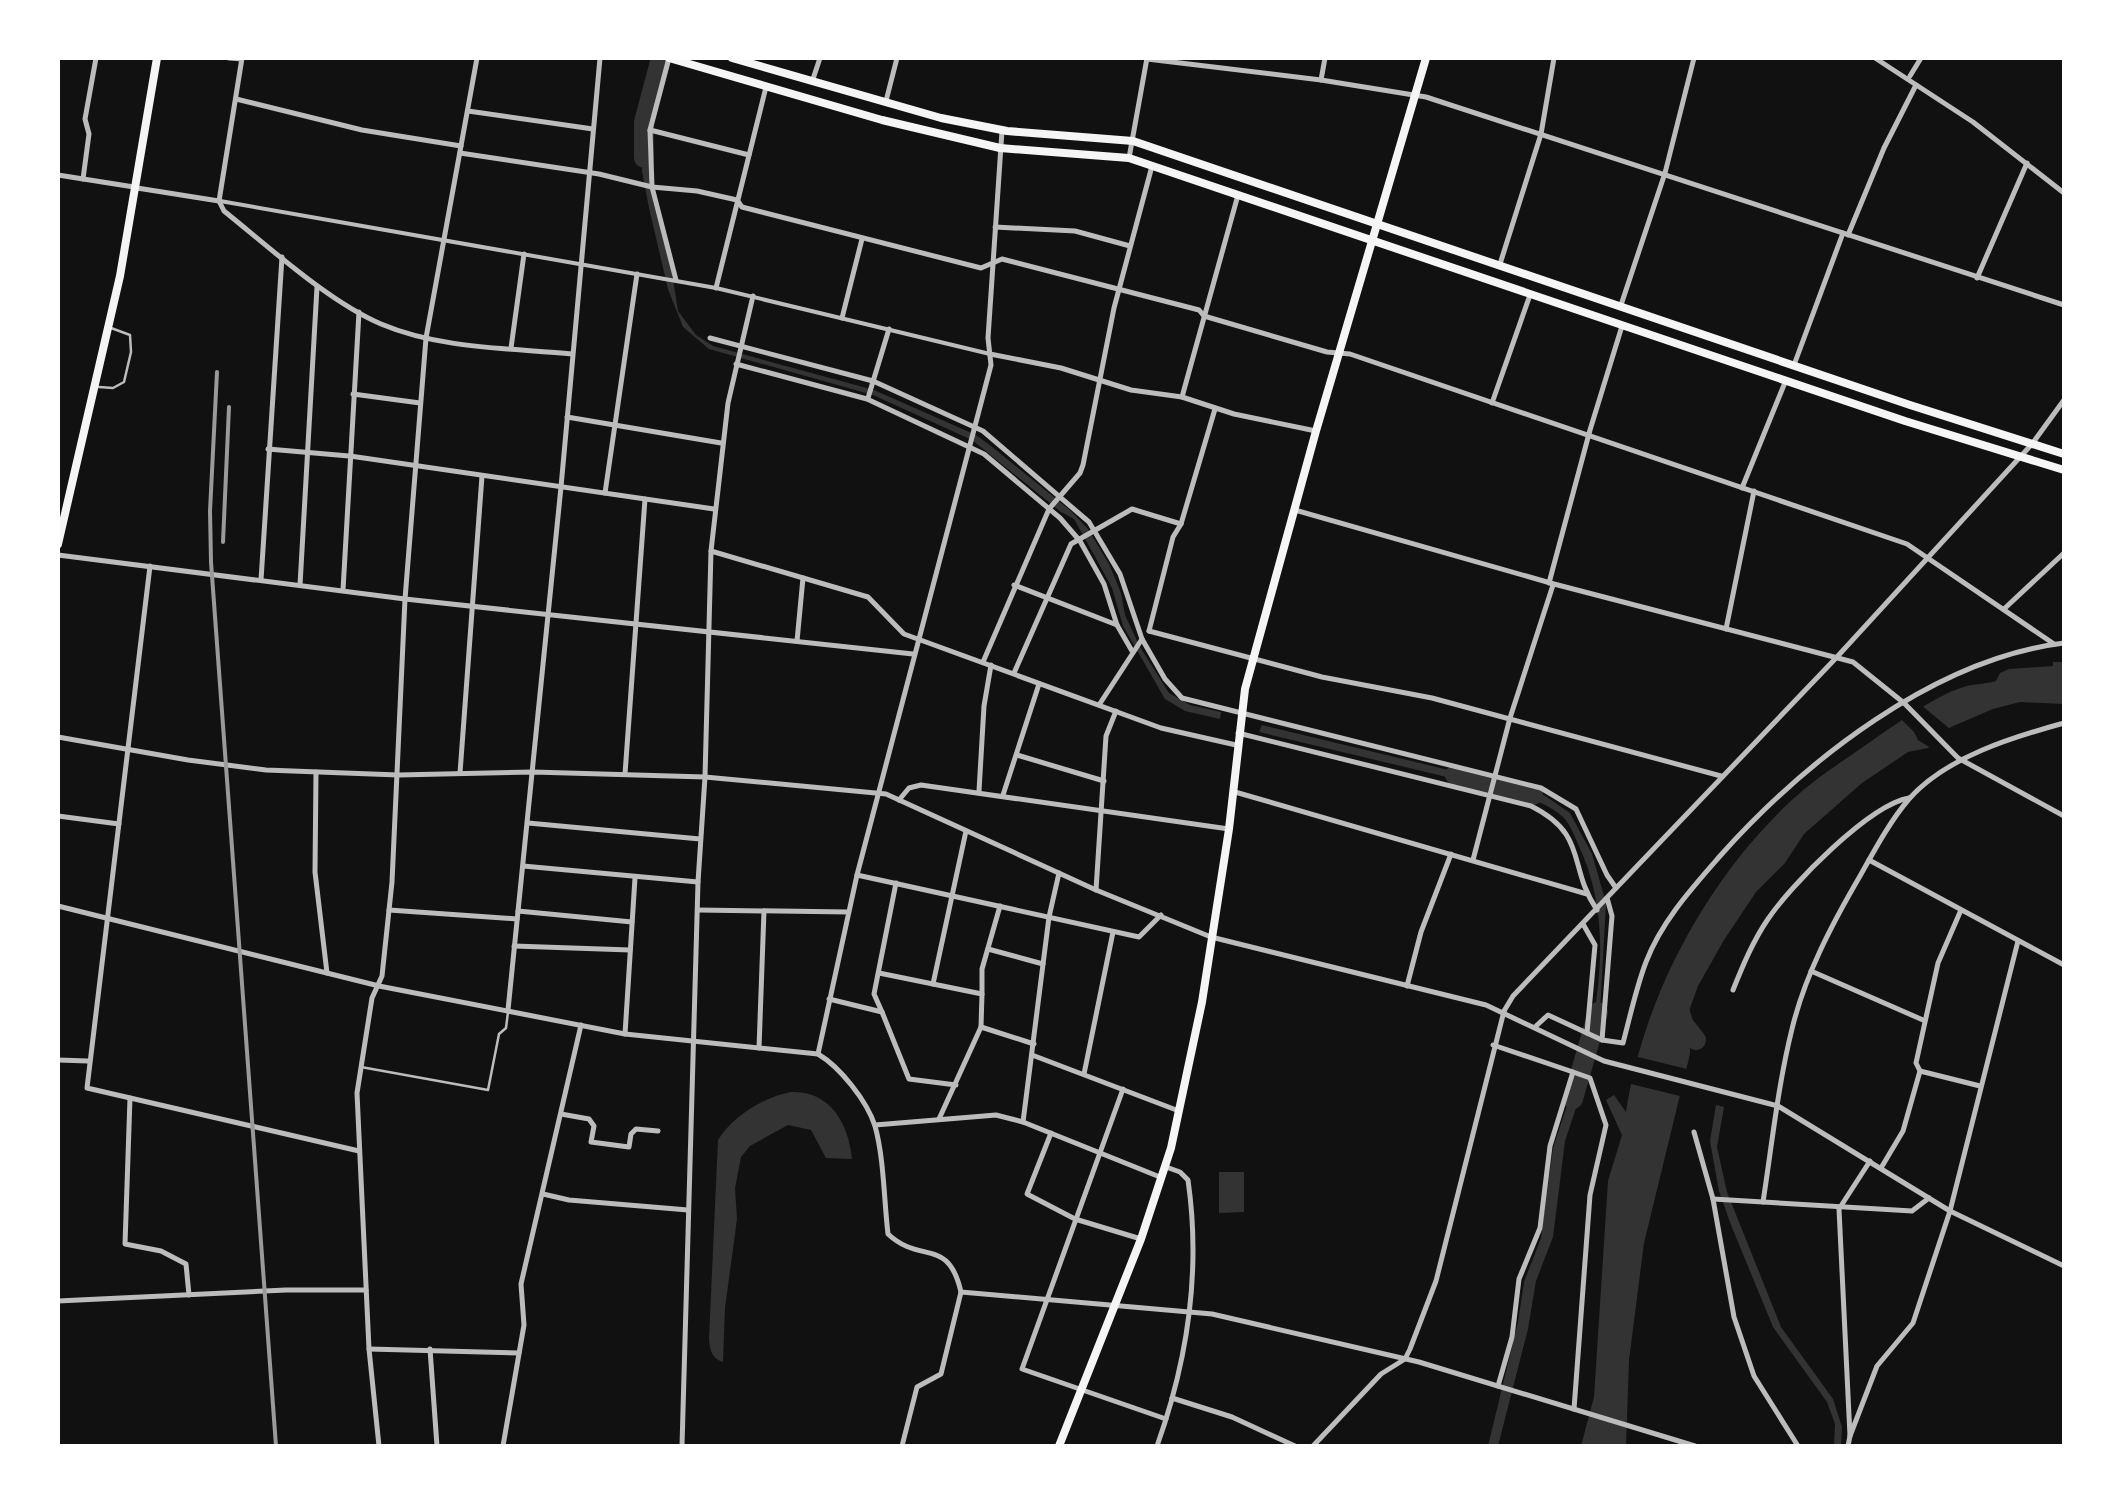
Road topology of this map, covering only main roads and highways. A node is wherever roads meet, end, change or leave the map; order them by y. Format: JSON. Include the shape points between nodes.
{"nodes":[{"id":1,"x":157,"y":58,"type":"edge"},
{"id":2,"x":669,"y":58,"type":"edge"},
{"id":3,"x":732,"y":58,"type":"edge"},
{"id":4,"x":1426,"y":58,"type":"edge"},
{"id":5,"x":1376,"y":222,"type":"junction"},
{"id":6,"x":1372,"y":239,"type":"junction"},
{"id":7,"x":2064,"y":454,"type":"edge"},
{"id":8,"x":2064,"y":470,"type":"edge"},
{"id":9,"x":62,"y":507,"type":"edge"},
{"id":10,"x":58,"y":544,"type":"edge"},
{"id":11,"x":1060,"y":1446,"type":"edge"}],
"edges":[{"from":1,"to":9,"type":"main road","via":[[109,328]]},
{"from":2,"to":6,"type":"main road","via":[[1000,148],[1129,158]]},
{"from":3,"to":5,"type":"main road","via":[[1002,130],[1133,142]]},
{"from":4,"to":5,"type":"main road"},
{"from":5,"to":6,"type":"main road"},
{"from":5,"to":7,"type":"main road"},
{"from":6,"to":8,"type":"main road"},
{"from":6,"to":11,"type":"main road","via":[[1252,660],[1211,937],[1166,1167]]},
{"from":9,"to":10,"type":"main road"}]}
